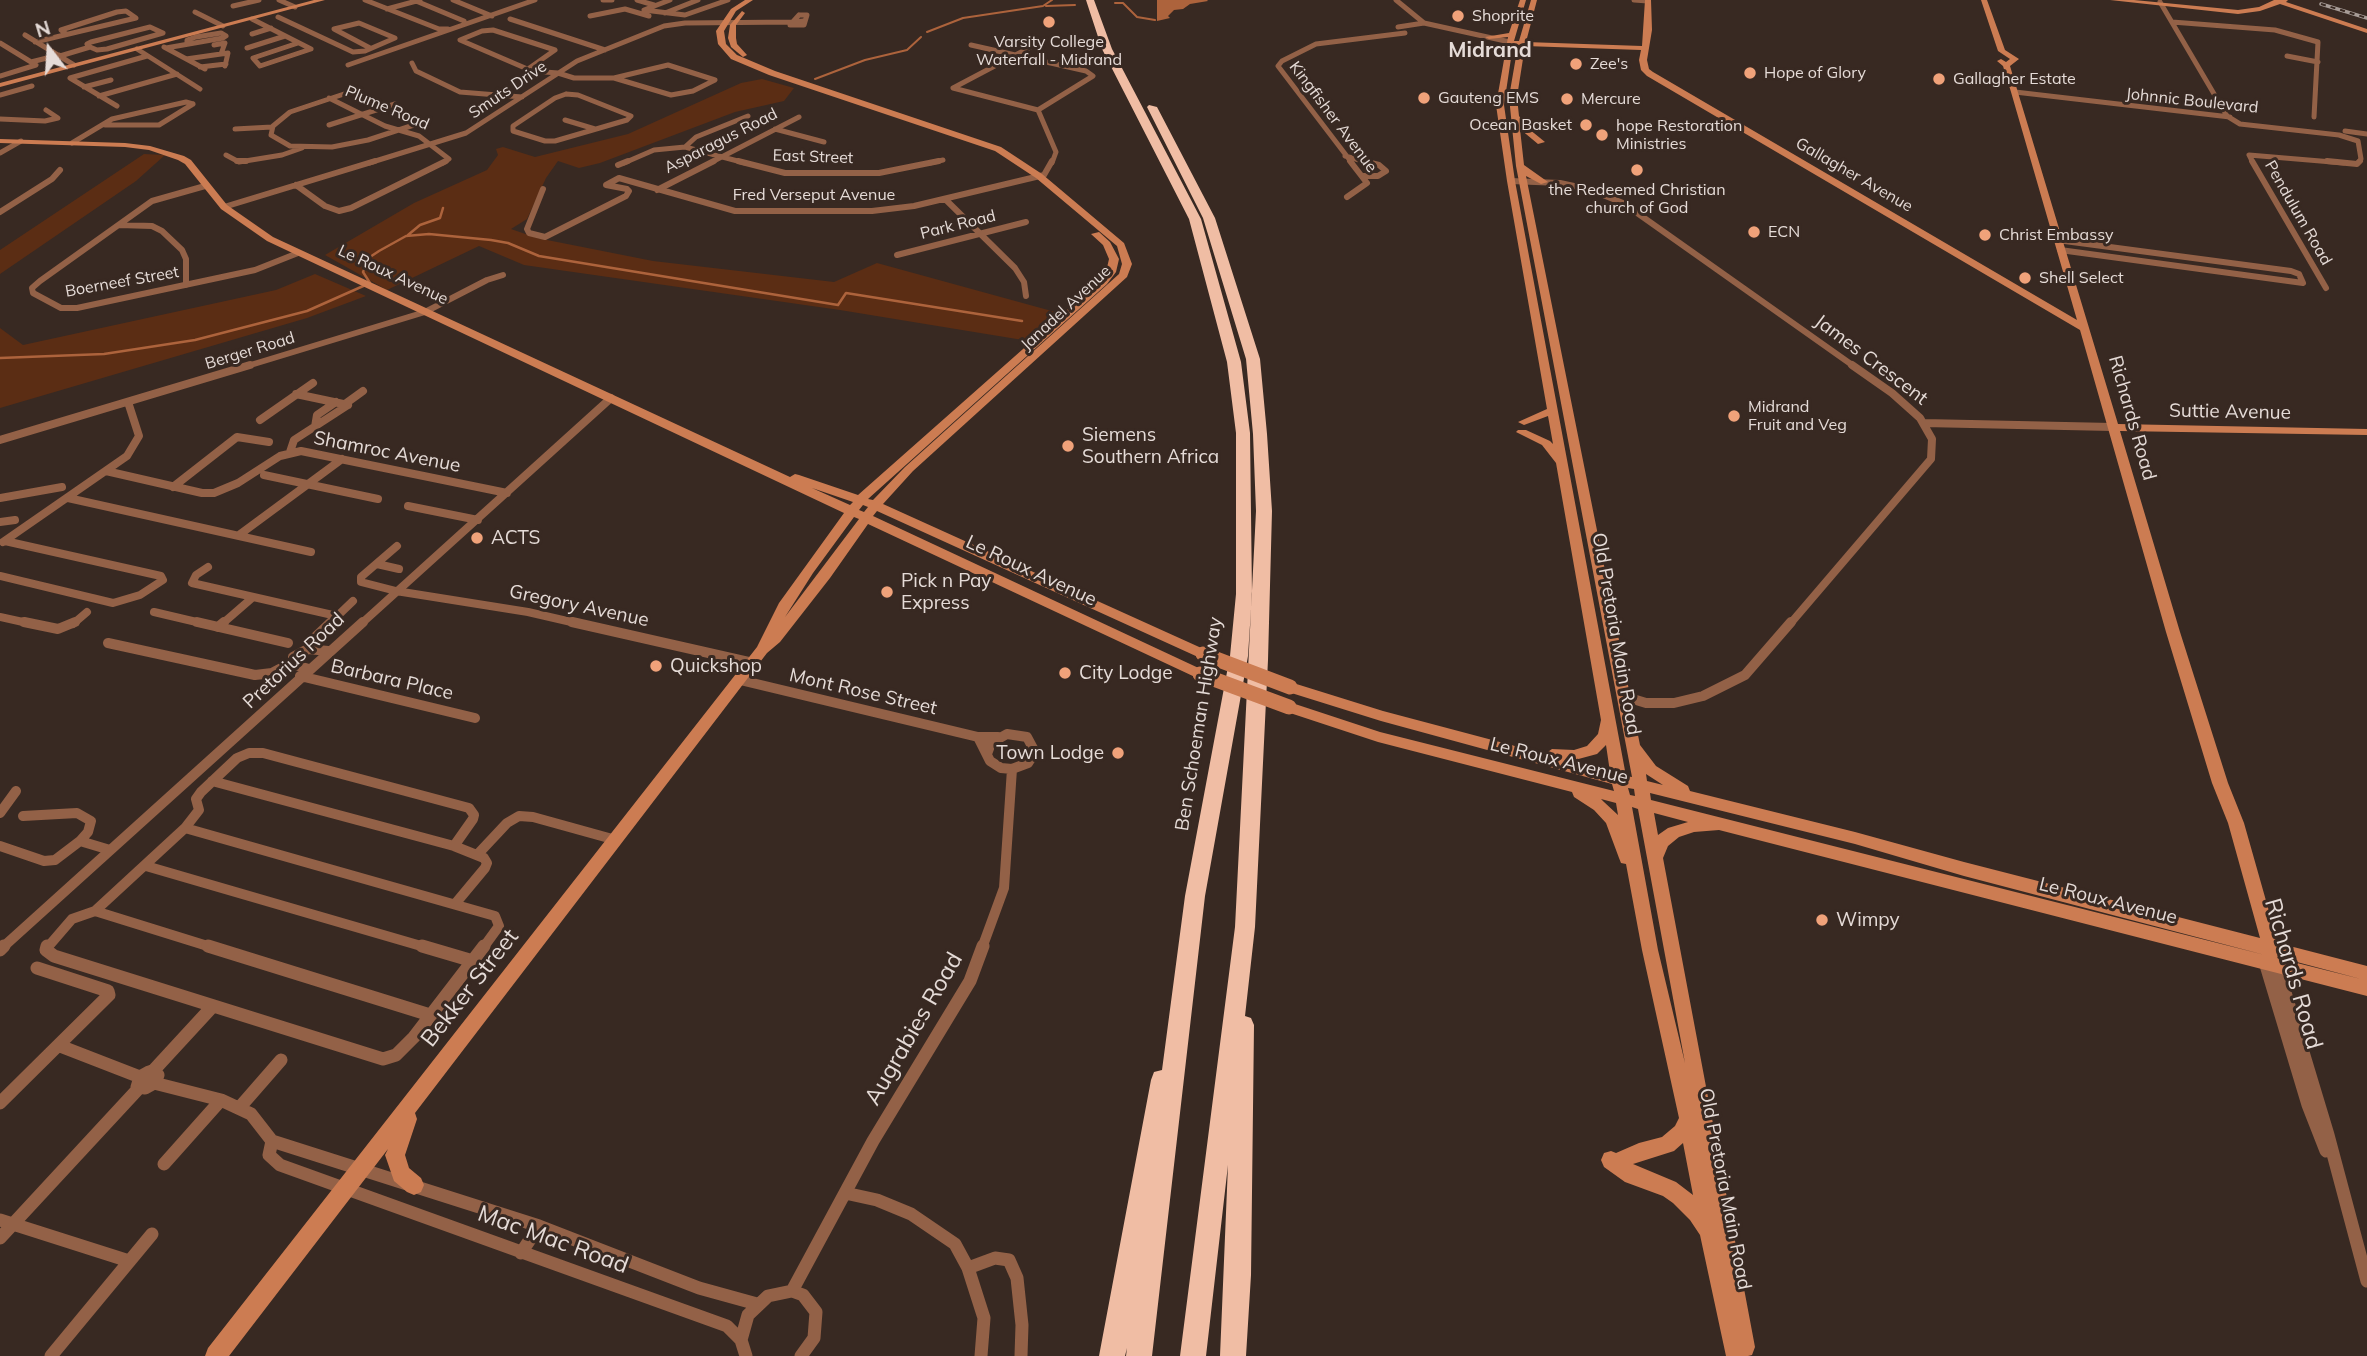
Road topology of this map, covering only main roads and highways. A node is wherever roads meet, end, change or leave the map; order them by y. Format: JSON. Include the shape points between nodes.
{"nodes":[{"id":1,"x":322,"y":0,"type":"edge"},
{"id":2,"x":750,"y":0,"type":"edge"},
{"id":3,"x":760,"y":0,"type":"edge"},
{"id":4,"x":1090,"y":0,"type":"edge"},
{"id":5,"x":1101,"y":0,"type":"edge"},
{"id":6,"x":1523,"y":0,"type":"edge"},
{"id":7,"x":1534,"y":0,"type":"edge"},
{"id":8,"x":1984,"y":0,"type":"edge"},
{"id":9,"x":2113,"y":0,"type":"edge"},
{"id":10,"x":2139,"y":0,"type":"edge"},
{"id":11,"x":2264,"y":0,"type":"edge"},
{"id":12,"x":2292,"y":0,"type":"edge"},
{"id":13,"x":1648,"y":1,"type":"edge"},
{"id":14,"x":2251,"y":1,"type":"edge"},
{"id":15,"x":2279,"y":1,"type":"edge"},
{"id":16,"x":2161,"y":4,"type":"junction"},
{"id":17,"x":2225,"y":8,"type":"junction"},
{"id":18,"x":2250,"y":12,"type":"junction"},
{"id":19,"x":2339,"y":21,"type":"junction"},
{"id":20,"x":2367,"y":31,"type":"edge"},
{"id":21,"x":1489,"y":37,"type":"road end"},
{"id":22,"x":1511,"y":38,"type":"junction"},
{"id":23,"x":1522,"y":44,"type":"junction"},
{"id":24,"x":1549,"y":46,"type":"junction"},
{"id":25,"x":1610,"y":47,"type":"junction"},
{"id":26,"x":1646,"y":48,"type":"junction"},
{"id":27,"x":1520,"y":54,"type":"junction"},
{"id":28,"x":1643,"y":60,"type":"junction"},
{"id":29,"x":772,"y":73,"type":"junction"},
{"id":30,"x":0,"y":85,"type":"edge"},
{"id":31,"x":1513,"y":114,"type":"junction"},
{"id":32,"x":0,"y":141,"type":"edge"},
{"id":33,"x":1541,"y":142,"type":"dead end"},
{"id":34,"x":1520,"y":166,"type":"junction"},
{"id":35,"x":1050,"y":168,"type":"road end"},
{"id":36,"x":1033,"y":175,"type":"junction"},
{"id":37,"x":1544,"y":182,"type":"road end"},
{"id":38,"x":2083,"y":328,"type":"junction"},
{"id":39,"x":1552,"y":411,"type":"junction"},
{"id":40,"x":2112,"y":427,"type":"junction"},
{"id":41,"x":2367,"y":432,"type":"edge"},
{"id":42,"x":1560,"y":461,"type":"junction"},
{"id":43,"x":776,"y":474,"type":"junction"},
{"id":44,"x":861,"y":499,"type":"junction"},
{"id":45,"x":875,"y":505,"type":"junction"},
{"id":46,"x":850,"y":511,"type":"junction"},
{"id":47,"x":866,"y":518,"type":"junction"},
{"id":48,"x":758,"y":656,"type":"junction"},
{"id":49,"x":1608,"y":717,"type":"junction"},
{"id":50,"x":1629,"y":726,"type":"junction"},
{"id":51,"x":1488,"y":745,"type":"junction"},
{"id":52,"x":1619,"y":779,"type":"junction"},
{"id":53,"x":1547,"y":780,"type":"junction"},
{"id":54,"x":1640,"y":785,"type":"junction"},
{"id":55,"x":1623,"y":799,"type":"junction"},
{"id":56,"x":1709,"y":802,"type":"junction"},
{"id":57,"x":1644,"y":804,"type":"junction"},
{"id":58,"x":1743,"y":827,"type":"junction"},
{"id":59,"x":1655,"y":858,"type":"junction"},
{"id":60,"x":1195,"y":896,"type":"junction"},
{"id":61,"x":1644,"y":916,"type":"junction"},
{"id":62,"x":1245,"y":927,"type":"junction"},
{"id":63,"x":2268,"y":954,"type":"junction"},
{"id":64,"x":2367,"y":973,"type":"edge"},
{"id":65,"x":2367,"y":988,"type":"edge"},
{"id":66,"x":419,"y":1095,"type":"junction"},
{"id":67,"x":1688,"y":1118,"type":"junction"},
{"id":68,"x":414,"y":1185,"type":"road end"},
{"id":69,"x":1710,"y":1234,"type":"junction"},
{"id":70,"x":216,"y":1356,"type":"edge"},
{"id":71,"x":1112,"y":1356,"type":"edge"},
{"id":72,"x":1139,"y":1356,"type":"edge"},
{"id":73,"x":1193,"y":1356,"type":"edge"},
{"id":74,"x":1233,"y":1356,"type":"edge"},
{"id":75,"x":1737,"y":1356,"type":"edge"},
{"id":76,"x":1745,"y":1356,"type":"edge"}],
"edges":[{"from":1,"to":30,"type":"main road"},
{"from":2,"to":29,"type":"main road","name":"Janadel Avenue","via":[[733,10],[720,38],[725,49],[743,62]]},
{"from":3,"to":29,"type":"main road","name":"Janadel Avenue","via":[[742,12],[734,23],[732,38],[738,51]]},
{"from":4,"to":60,"type":"highway","name":"Ben Schoeman Highway","via":[[1107,49],[1195,219],[1234,362],[1243,433],[1244,594],[1239,656]]},
{"from":5,"to":62,"type":"highway","via":[[1119,48],[1209,218],[1253,359],[1264,511]]},
{"from":6,"to":22,"type":"main road","name":"Old Pretoria Main Road"},
{"from":7,"to":23,"type":"main road","name":"Old Pretoria Main Road"},
{"from":8,"to":38,"type":"main road","name":"Richards Road"},
{"from":9,"to":16,"type":"main road"},
{"from":10,"to":16,"type":"main road"},
{"from":11,"to":17,"type":"main road"},
{"from":12,"to":19,"type":"main road"},
{"from":13,"to":26,"type":"main road"},
{"from":14,"to":17,"type":"main road"},
{"from":15,"to":18,"type":"main road"},
{"from":15,"to":19,"type":"main road"},
{"from":16,"to":17,"type":"main road"},
{"from":16,"to":18,"type":"main road"},
{"from":18,"to":19,"type":"main road","via":[[2292,12]]},
{"from":19,"to":20,"type":"main road"},
{"from":21,"to":22,"type":"main road"},
{"from":22,"to":23,"type":"main road"},
{"from":22,"to":39,"type":"main road","name":"Old Pretoria Main Road","via":[[1500,105]]},
{"from":23,"to":24,"type":"main road"},
{"from":23,"to":27,"type":"main road","name":"Old Pretoria Main Road"},
{"from":24,"to":25,"type":"main road"},
{"from":24,"to":27,"type":"main road"},
{"from":25,"to":26,"type":"main road"},
{"from":25,"to":28,"type":"main road","via":[[1632,51]]},
{"from":26,"to":28,"type":"main road"},
{"from":27,"to":31,"type":"main road","name":"Old Pretoria Main Road"},
{"from":28,"to":38,"type":"main road","name":"Gallagher Avenue","via":[[1645,70],[1655,78]]},
{"from":29,"to":36,"type":"main road","name":"Janadel Avenue","via":[[979,142]]},
{"from":31,"to":33,"type":"main road"},
{"from":31,"to":34,"type":"main road","name":"Old Pretoria Main Road"},
{"from":32,"to":43,"type":"main road","name":"Le Roux Avenue","via":[[139,146],[170,153],[188,162],[224,207],[270,239]]},
{"from":34,"to":37,"type":"main road"},
{"from":34,"to":50,"type":"main road","name":"Old Pretoria Main Road"},
{"from":35,"to":36,"type":"main road"},
{"from":36,"to":44,"type":"main road","name":"Janadel Avenue","via":[[1107,244],[1114,259],[1111,272],[1092,295]]},
{"from":36,"to":45,"type":"main road","name":"Janadel Avenue","via":[[1121,245],[1128,264],[1124,275]]},
{"from":38,"to":40,"type":"main road","name":"Richards Road"},
{"from":39,"to":42,"type":"main road","name":"Old Pretoria Main Road"},
{"from":39,"to":42,"type":"main road","via":[[1523,427],[1546,443]]},
{"from":40,"to":41,"type":"main road","name":"Suttie Avenue"},
{"from":40,"to":63,"type":"main road","name":"Richards Road"},
{"from":42,"to":49,"type":"main road","name":"Old Pretoria Main Road"},
{"from":43,"to":44,"type":"main road","name":"Le Roux Avenue"},
{"from":43,"to":46,"type":"main road","name":"Le Roux Avenue"},
{"from":44,"to":45,"type":"main road","name":"Le Roux Avenue"},
{"from":44,"to":46,"type":"main road","name":"Bekker Street"},
{"from":45,"to":47,"type":"main road","name":"Bekker Street"},
{"from":45,"to":51,"type":"main road","name":"Le Roux Avenue","bridge":true,"via":[[1203,654],[1290,687]]},
{"from":46,"to":47,"type":"main road","name":"Le Roux Avenue"},
{"from":46,"to":48,"type":"main road","name":"Bekker Street","via":[[784,606]]},
{"from":47,"to":48,"type":"main road","name":"Bekker Street"},
{"from":47,"to":53,"type":"main road","name":"Le Roux Avenue","bridge":true,"via":[[1200,674],[1378,737]]},
{"from":48,"to":66,"type":"main road","name":"Bekker Street"},
{"from":49,"to":51,"type":"main road","via":[[1601,743],[1575,756]]},
{"from":49,"to":52,"type":"main road","name":"Old Pretoria Main Road"},
{"from":50,"to":54,"type":"main road","name":"Old Pretoria Main Road"},
{"from":50,"to":56,"type":"main road","via":[[1635,748],[1651,770]]},
{"from":51,"to":52,"type":"main road","name":"Le Roux Avenue"},
{"from":52,"to":54,"type":"main road","name":"Le Roux Avenue"},
{"from":52,"to":55,"type":"main road","name":"Old Pretoria Main Road"},
{"from":53,"to":55,"type":"main road","name":"Le Roux Avenue"},
{"from":53,"to":61,"type":"main road","via":[[1585,796],[1613,820]]},
{"from":54,"to":56,"type":"main road","name":"Le Roux Avenue"},
{"from":54,"to":57,"type":"main road","name":"Old Pretoria Main Road"},
{"from":55,"to":57,"type":"main road","name":"Le Roux Avenue"},
{"from":55,"to":61,"type":"main road","name":"Old Pretoria Main Road"},
{"from":56,"to":63,"type":"main road","name":"Le Roux Avenue","via":[[2132,913]]},
{"from":57,"to":58,"type":"main road","name":"Le Roux Avenue"},
{"from":57,"to":59,"type":"main road","name":"Old Pretoria Main Road"},
{"from":58,"to":59,"type":"main road","via":[[1683,828],[1661,842]]},
{"from":58,"to":63,"type":"main road","name":"Le Roux Avenue","via":[[1832,854]]},
{"from":59,"to":76,"type":"main road","name":"Old Pretoria Main Road","via":[[1709,1137]]},
{"from":60,"to":71,"type":"highway"},
{"from":60,"to":72,"type":"highway","name":"Ben Schoeman Highway"},
{"from":61,"to":67,"type":"main road","name":"Old Pretoria Main Road"},
{"from":62,"to":73,"type":"highway"},
{"from":62,"to":74,"type":"highway"},
{"from":63,"to":64,"type":"main road","name":"Le Roux Avenue"},
{"from":63,"to":65,"type":"main road","name":"Le Roux Avenue"},
{"from":66,"to":68,"type":"main road","via":[[395,1155],[401,1174]]},
{"from":66,"to":70,"type":"main road","name":"Bekker Street"},
{"from":67,"to":69,"type":"main road","name":"Old Pretoria Main Road"},
{"from":67,"to":69,"type":"main road","via":[[1682,1132],[1667,1145],[1615,1160],[1632,1175],[1688,1202]]},
{"from":69,"to":75,"type":"main road","name":"Old Pretoria Main Road"}]}
